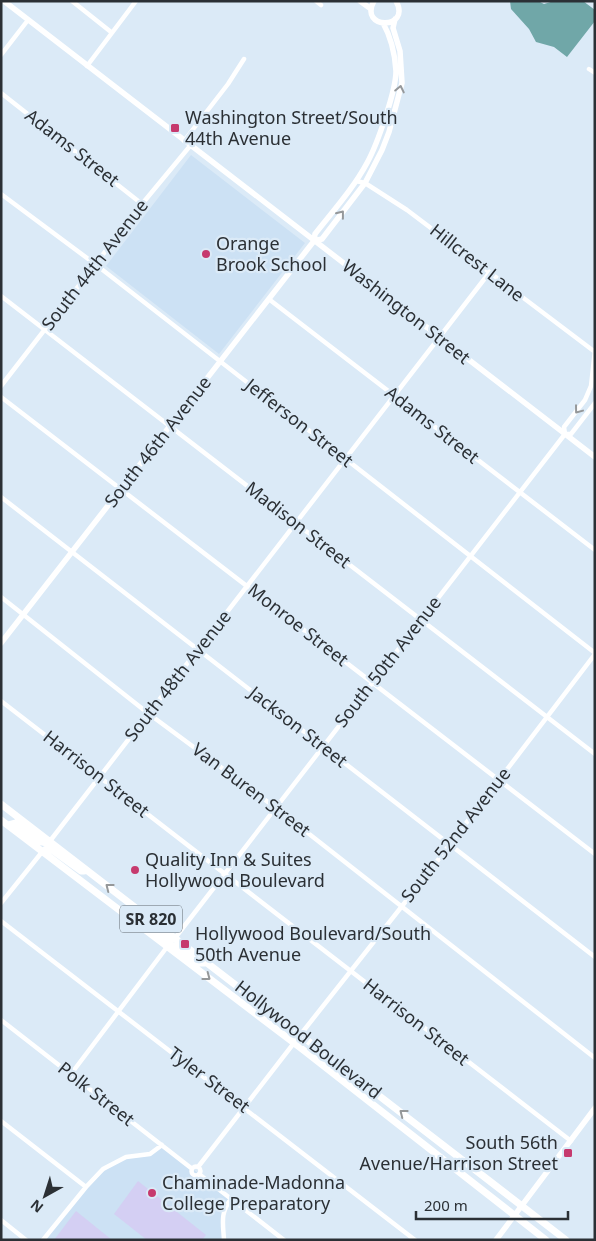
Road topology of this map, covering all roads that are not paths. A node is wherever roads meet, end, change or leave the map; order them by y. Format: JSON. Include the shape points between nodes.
{"nodes":[{"id":1,"x":4,"y":1,"type":"edge"},
{"id":2,"x":72,"y":1,"type":"edge"},
{"id":3,"x":82,"y":1,"type":"edge"},
{"id":4,"x":136,"y":1,"type":"edge"},
{"id":5,"x":316,"y":1,"type":"edge"},
{"id":6,"x":360,"y":1,"type":"edge"},
{"id":7,"x":374,"y":1,"type":"edge"},
{"id":8,"x":398,"y":3,"type":"edge"},
{"id":9,"x":321,"y":5,"type":"dead end"},
{"id":10,"x":78,"y":6,"type":"junction"},
{"id":11,"x":371,"y":9,"type":"junction"},
{"id":12,"x":396,"y":19,"type":"junction"},
{"id":13,"x":28,"y":20,"type":"junction"},
{"id":14,"x":383,"y":23,"type":"junction"},
{"id":15,"x":111,"y":32,"type":"junction"},
{"id":16,"x":1,"y":55,"type":"edge"},
{"id":17,"x":244,"y":59,"type":"dead end"},
{"id":18,"x":87,"y":66,"type":"junction"},
{"id":19,"x":589,"y":69,"type":"dead end"},
{"id":20,"x":595,"y":73,"type":"edge"},
{"id":21,"x":1,"y":93,"type":"edge"},
{"id":22,"x":184,"y":141,"type":"junction"},
{"id":23,"x":190,"y":146,"type":"junction"},
{"id":24,"x":356,"y":181,"type":"junction"},
{"id":25,"x":365,"y":183,"type":"junction"},
{"id":26,"x":1,"y":194,"type":"edge"},
{"id":27,"x":142,"y":204,"type":"junction"},
{"id":28,"x":314,"y":241,"type":"junction"},
{"id":29,"x":95,"y":264,"type":"junction"},
{"id":30,"x":489,"y":273,"type":"junction"},
{"id":31,"x":1,"y":296,"type":"edge"},
{"id":32,"x":270,"y":300,"type":"junction"},
{"id":33,"x":45,"y":329,"type":"junction"},
{"id":34,"x":440,"y":338,"type":"junction"},
{"id":35,"x":594,"y":351,"type":"edge"},
{"id":36,"x":221,"y":362,"type":"junction"},
{"id":37,"x":1,"y":386,"type":"edge"},
{"id":38,"x":395,"y":396,"type":"junction"},
{"id":39,"x":1,"y":397,"type":"edge"},
{"id":40,"x":595,"y":403,"type":"edge"},
{"id":41,"x":171,"y":426,"type":"junction"},
{"id":42,"x":565,"y":434,"type":"junction"},
{"id":43,"x":595,"y":457,"type":"edge"},
{"id":44,"x":346,"y":460,"type":"junction"},
{"id":45,"x":121,"y":489,"type":"junction"},
{"id":46,"x":520,"y":492,"type":"junction"},
{"id":47,"x":1,"y":497,"type":"edge"},
{"id":48,"x":296,"y":524,"type":"junction"},
{"id":49,"x":595,"y":550,"type":"edge"},
{"id":50,"x":72,"y":552,"type":"junction"},
{"id":51,"x":470,"y":556,"type":"junction"},
{"id":52,"x":247,"y":586,"type":"junction"},
{"id":53,"x":1,"y":597,"type":"edge"},
{"id":54,"x":24,"y":614,"type":"junction"},
{"id":55,"x":421,"y":620,"type":"junction"},
{"id":56,"x":1,"y":643,"type":"edge"},
{"id":57,"x":198,"y":650,"type":"junction"},
{"id":58,"x":595,"y":654,"type":"edge"},
{"id":59,"x":372,"y":682,"type":"junction"},
{"id":60,"x":1,"y":701,"type":"edge"},
{"id":61,"x":149,"y":714,"type":"junction"},
{"id":62,"x":547,"y":717,"type":"junction"},
{"id":63,"x":323,"y":747,"type":"junction"},
{"id":64,"x":595,"y":754,"type":"edge"},
{"id":65,"x":99,"y":777,"type":"junction"},
{"id":66,"x":499,"y":780,"type":"junction"},
{"id":67,"x":1,"y":804,"type":"edge"},
{"id":68,"x":276,"y":808,"type":"junction"},
{"id":69,"x":4,"y":823,"type":"edge"},
{"id":70,"x":50,"y":842,"type":"junction"},
{"id":71,"x":450,"y":845,"type":"junction"},
{"id":72,"x":42,"y":852,"type":"junction"},
{"id":73,"x":595,"y":854,"type":"edge"},
{"id":74,"x":89,"y":872,"type":"junction"},
{"id":75,"x":224,"y":874,"type":"junction"},
{"id":76,"x":1,"y":903,"type":"edge"},
{"id":77,"x":400,"y":907,"type":"junction"},
{"id":78,"x":130,"y":919,"type":"junction"},
{"id":79,"x":1,"y":921,"type":"edge"},
{"id":80,"x":175,"y":938,"type":"junction"},
{"id":81,"x":167,"y":947,"type":"junction"},
{"id":82,"x":595,"y":957,"type":"edge"},
{"id":83,"x":207,"y":963,"type":"junction"},
{"id":84,"x":350,"y":971,"type":"junction"},
{"id":85,"x":119,"y":1012,"type":"junction"},
{"id":86,"x":1,"y":1020,"type":"edge"},
{"id":87,"x":297,"y":1039,"type":"junction"},
{"id":88,"x":595,"y":1058,"type":"edge"},
{"id":89,"x":71,"y":1074,"type":"junction"},
{"id":90,"x":245,"y":1108,"type":"junction"},
{"id":91,"x":595,"y":1108,"type":"edge"},
{"id":92,"x":1,"y":1121,"type":"edge"},
{"id":93,"x":570,"y":1141,"type":"junction"},
{"id":94,"x":162,"y":1145,"type":"junction"},
{"id":95,"x":198,"y":1167,"type":"junction"},
{"id":96,"x":192,"y":1168,"type":"junction"},
{"id":97,"x":199,"y":1174,"type":"junction"},
{"id":98,"x":86,"y":1187,"type":"junction"},
{"id":99,"x":231,"y":1199,"type":"junction"},
{"id":100,"x":522,"y":1206,"type":"junction"},
{"id":101,"x":515,"y":1215,"type":"junction"},
{"id":102,"x":1,"y":1220,"type":"edge"},
{"id":103,"x":26,"y":1240,"type":"edge"},
{"id":104,"x":44,"y":1240,"type":"edge"},
{"id":105,"x":224,"y":1240,"type":"edge"},
{"id":106,"x":284,"y":1240,"type":"edge"},
{"id":107,"x":415,"y":1240,"type":"edge"},
{"id":108,"x":496,"y":1240,"type":"edge"},
{"id":109,"x":546,"y":1240,"type":"edge"},
{"id":110,"x":566,"y":1240,"type":"edge"}],
"edges":[{"from":1,"to":13,"type":"street","name":"Washington Street"},
{"from":2,"to":10,"type":"street"},
{"from":3,"to":10,"type":"street"},
{"from":4,"to":15,"type":"street"},
{"from":5,"to":9,"type":"street"},
{"from":6,"to":11,"type":"street"},
{"from":7,"to":11,"type":"street"},
{"from":8,"to":12,"type":"street","name":"South 46th Avenue"},
{"from":10,"to":15,"type":"street"},
{"from":11,"to":14,"type":"street","via":[[375,19]]},
{"from":12,"to":14,"type":"street"},
{"from":25,"to":12,"type":"street","name":"South 46th Avenue","one_way":true,"via":[[382,150],[402,83],[400,51],[393,28]]},
{"from":13,"to":16,"type":"street"},
{"from":13,"to":18,"type":"street","name":"Washington Street"},
{"from":14,"to":24,"type":"street","name":"South 46th Avenue","via":[[393,52],[395,77],[375,147]]},
{"from":15,"to":18,"type":"street"},
{"from":17,"to":22,"type":"street"},
{"from":18,"to":22,"type":"street","name":"Washington Street"},
{"from":19,"to":20,"type":"street"},
{"from":21,"to":27,"type":"street","name":"Adams Street"},
{"from":22,"to":23,"type":"street","name":"Washington Street"},
{"from":23,"to":27,"type":"street","name":"South 44th Avenue"},
{"from":23,"to":28,"type":"street","name":"Washington Street"},
{"from":24,"to":25,"type":"street","name":"Hillcrest Lane"},
{"from":24,"to":28,"type":"street","name":"South 46th Avenue","via":[[315,234]]},
{"from":28,"to":25,"type":"street","name":"South 46th Avenue","one_way":true,"via":[[322,239]]},
{"from":25,"to":30,"type":"street","name":"Hillcrest Lane","via":[[408,210]]},
{"from":26,"to":29,"type":"street","name":"Jefferson Street"},
{"from":27,"to":29,"type":"street","name":"South 44th Avenue"},
{"from":28,"to":32,"type":"street","name":"South 46th Avenue"},
{"from":28,"to":34,"type":"street","name":"Washington Street"},
{"from":29,"to":33,"type":"street","name":"South 44th Avenue"},
{"from":29,"to":36,"type":"street","name":"Jefferson Street"},
{"from":30,"to":34,"type":"street","name":"South 48th Avenue"},
{"from":30,"to":35,"type":"street","name":"Hillcrest Lane"},
{"from":31,"to":33,"type":"street","name":"Madison Street"},
{"from":32,"to":36,"type":"street","name":"South 46th Avenue"},
{"from":32,"to":38,"type":"street","name":"Adams Street"},
{"from":33,"to":37,"type":"street","name":"South 44th Avenue"},
{"from":33,"to":41,"type":"street","name":"Madison Street"},
{"from":34,"to":38,"type":"street","name":"South 48th Avenue"},
{"from":34,"to":42,"type":"street","name":"Washington Street"},
{"from":35,"to":42,"type":"street","one_way":true,"via":[[591,386],[585,400],[564,427]]},
{"from":36,"to":41,"type":"street","name":"South 46th Avenue"},
{"from":36,"to":44,"type":"street","name":"Jefferson Street"},
{"from":38,"to":44,"type":"street","name":"South 48th Avenue"},
{"from":38,"to":46,"type":"street","name":"Adams Street"},
{"from":39,"to":45,"type":"street","name":"Monroe Street"},
{"from":40,"to":42,"type":"street","via":[[571,434]]},
{"from":41,"to":45,"type":"street","name":"South 46th Avenue"},
{"from":41,"to":48,"type":"street","name":"Madison Street"},
{"from":42,"to":43,"type":"street","name":"Washington Street"},
{"from":42,"to":46,"type":"street","name":"South 50th Avenue"},
{"from":44,"to":48,"type":"street","name":"South 48th Avenue"},
{"from":44,"to":51,"type":"street","name":"Jefferson Street"},
{"from":45,"to":50,"type":"street","name":"South 46th Avenue"},
{"from":45,"to":52,"type":"street","name":"Monroe Street"},
{"from":46,"to":49,"type":"street","name":"Adams Street"},
{"from":46,"to":51,"type":"street","name":"South 50th Avenue"},
{"from":47,"to":50,"type":"street","name":"Jackson Street"},
{"from":48,"to":52,"type":"street","name":"South 48th Avenue"},
{"from":48,"to":55,"type":"street","name":"Madison Street"},
{"from":50,"to":54,"type":"street","name":"South 46th Avenue"},
{"from":50,"to":57,"type":"street","name":"Jackson Street"},
{"from":51,"to":55,"type":"street","name":"South 50th Avenue"},
{"from":51,"to":58,"type":"street","name":"Jefferson Street"},
{"from":52,"to":57,"type":"street","name":"South 48th Avenue"},
{"from":52,"to":59,"type":"street","name":"Monroe Street"},
{"from":53,"to":54,"type":"street","name":"Van Buren Street"},
{"from":54,"to":56,"type":"street","name":"South 46th Avenue"},
{"from":54,"to":61,"type":"street","name":"Van Buren Street"},
{"from":55,"to":59,"type":"street","name":"South 50th Avenue"},
{"from":55,"to":62,"type":"street","name":"Madison Street"},
{"from":57,"to":61,"type":"street","name":"South 48th Avenue"},
{"from":57,"to":63,"type":"street","name":"Jackson Street"},
{"from":58,"to":62,"type":"street","name":"South 52nd Avenue"},
{"from":59,"to":63,"type":"street","name":"South 50th Avenue"},
{"from":59,"to":66,"type":"street","name":"Monroe Street"},
{"from":60,"to":65,"type":"street","name":"Harrison Street"},
{"from":61,"to":65,"type":"street","name":"South 48th Avenue"},
{"from":61,"to":68,"type":"street","name":"Van Buren Street"},
{"from":62,"to":64,"type":"street","name":"Madison Street"},
{"from":62,"to":66,"type":"street","name":"South 52nd Avenue"},
{"from":63,"to":68,"type":"street","name":"South 50th Avenue"},
{"from":63,"to":71,"type":"street","name":"Jackson Street"},
{"from":65,"to":70,"type":"street","name":"South 48th Avenue"},
{"from":65,"to":75,"type":"street","name":"Harrison Street"},
{"from":66,"to":71,"type":"street","name":"South 52nd Avenue"},
{"from":66,"to":73,"type":"street","name":"Monroe Street"},
{"from":67,"to":70,"type":"highway","name":"Hollywood Boulevard","number":"SR 820"},
{"from":68,"to":75,"type":"street","name":"South 50th Avenue"},
{"from":68,"to":77,"type":"street","name":"Van Buren Street"},
{"from":69,"to":70,"type":"highway","via":[[15,823],[38,841]]},
{"from":69,"to":72,"type":"highway","name":"Hollywood Boulevard","number":"SR 820"},
{"from":70,"to":74,"type":"highway","name":"Hollywood Boulevard","number":"SR 820"},
{"from":71,"to":77,"type":"street","name":"South 52nd Avenue"},
{"from":71,"to":82,"type":"street","name":"Jackson Street"},
{"from":72,"to":74,"type":"highway","via":[[52,850],[81,872]]},
{"from":72,"to":76,"type":"street"},
{"from":72,"to":78,"type":"highway","name":"Hollywood Boulevard","number":"SR 820"},
{"from":80,"to":74,"type":"highway","name":"Hollywood Boulevard","number":"SR 820","one_way":true},
{"from":75,"to":80,"type":"street","name":"South 50th Avenue"},
{"from":75,"to":84,"type":"street","name":"Harrison Street"},
{"from":77,"to":84,"type":"street","name":"South 52nd Avenue"},
{"from":77,"to":88,"type":"street","name":"Van Buren Street"},
{"from":78,"to":80,"type":"highway","via":[[139,919],[164,938]]},
{"from":78,"to":81,"type":"highway","name":"Hollywood Boulevard","number":"SR 820"},
{"from":79,"to":85,"type":"street","name":"Tyler Street"},
{"from":80,"to":83,"type":"highway","name":"Hollywood Boulevard","number":"SR 820"},
{"from":81,"to":83,"type":"highway","via":[[174,946],[198,963]]},
{"from":81,"to":85,"type":"street"},
{"from":81,"to":87,"type":"highway","name":"Hollywood Boulevard","number":"SR 820","one_way":true},
{"from":83,"to":87,"type":"highway","name":"Hollywood Boulevard","number":"SR 820"},
{"from":84,"to":87,"type":"street","name":"South 52nd Avenue"},
{"from":84,"to":93,"type":"street","name":"Harrison Street"},
{"from":85,"to":89,"type":"street"},
{"from":85,"to":90,"type":"street","name":"Tyler Street"},
{"from":86,"to":89,"type":"street","name":"Polk Street"},
{"from":87,"to":90,"type":"street","name":"South 52nd Avenue"},
{"from":100,"to":87,"type":"highway","name":"Hollywood Boulevard","number":"SR 820","one_way":true},
{"from":87,"to":101,"type":"highway","name":"Hollywood Boulevard","number":"SR 820"},
{"from":89,"to":94,"type":"street","name":"Polk Street"},
{"from":90,"to":95,"type":"street","name":"South 52nd Avenue"},
{"from":90,"to":107,"type":"street","name":"Tyler Street"},
{"from":91,"to":93,"type":"street"},
{"from":92,"to":98,"type":"street"},
{"from":93,"to":100,"type":"street"},
{"from":94,"to":96,"type":"street","name":"Polk Street"},
{"from":94,"to":98,"type":"street","via":[[150,1154],[116,1161]]},
{"from":95,"to":96,"type":"street"},
{"from":95,"to":97,"type":"street"},
{"from":96,"to":97,"type":"street","name":"Polk Street","via":[[193,1175]]},
{"from":97,"to":99,"type":"street","name":"Polk Street"},
{"from":98,"to":104,"type":"street"},
{"from":99,"to":105,"type":"street","via":[[224,1208],[222,1219]]},
{"from":99,"to":106,"type":"street","name":"Polk Street"},
{"from":100,"to":101,"type":"street"},
{"from":100,"to":110,"type":"highway","name":"Hollywood Boulevard","number":"SR 820"},
{"from":101,"to":108,"type":"street"},
{"from":101,"to":109,"type":"highway","name":"Hollywood Boulevard","number":"SR 820"},
{"from":102,"to":103,"type":"street"}]}
